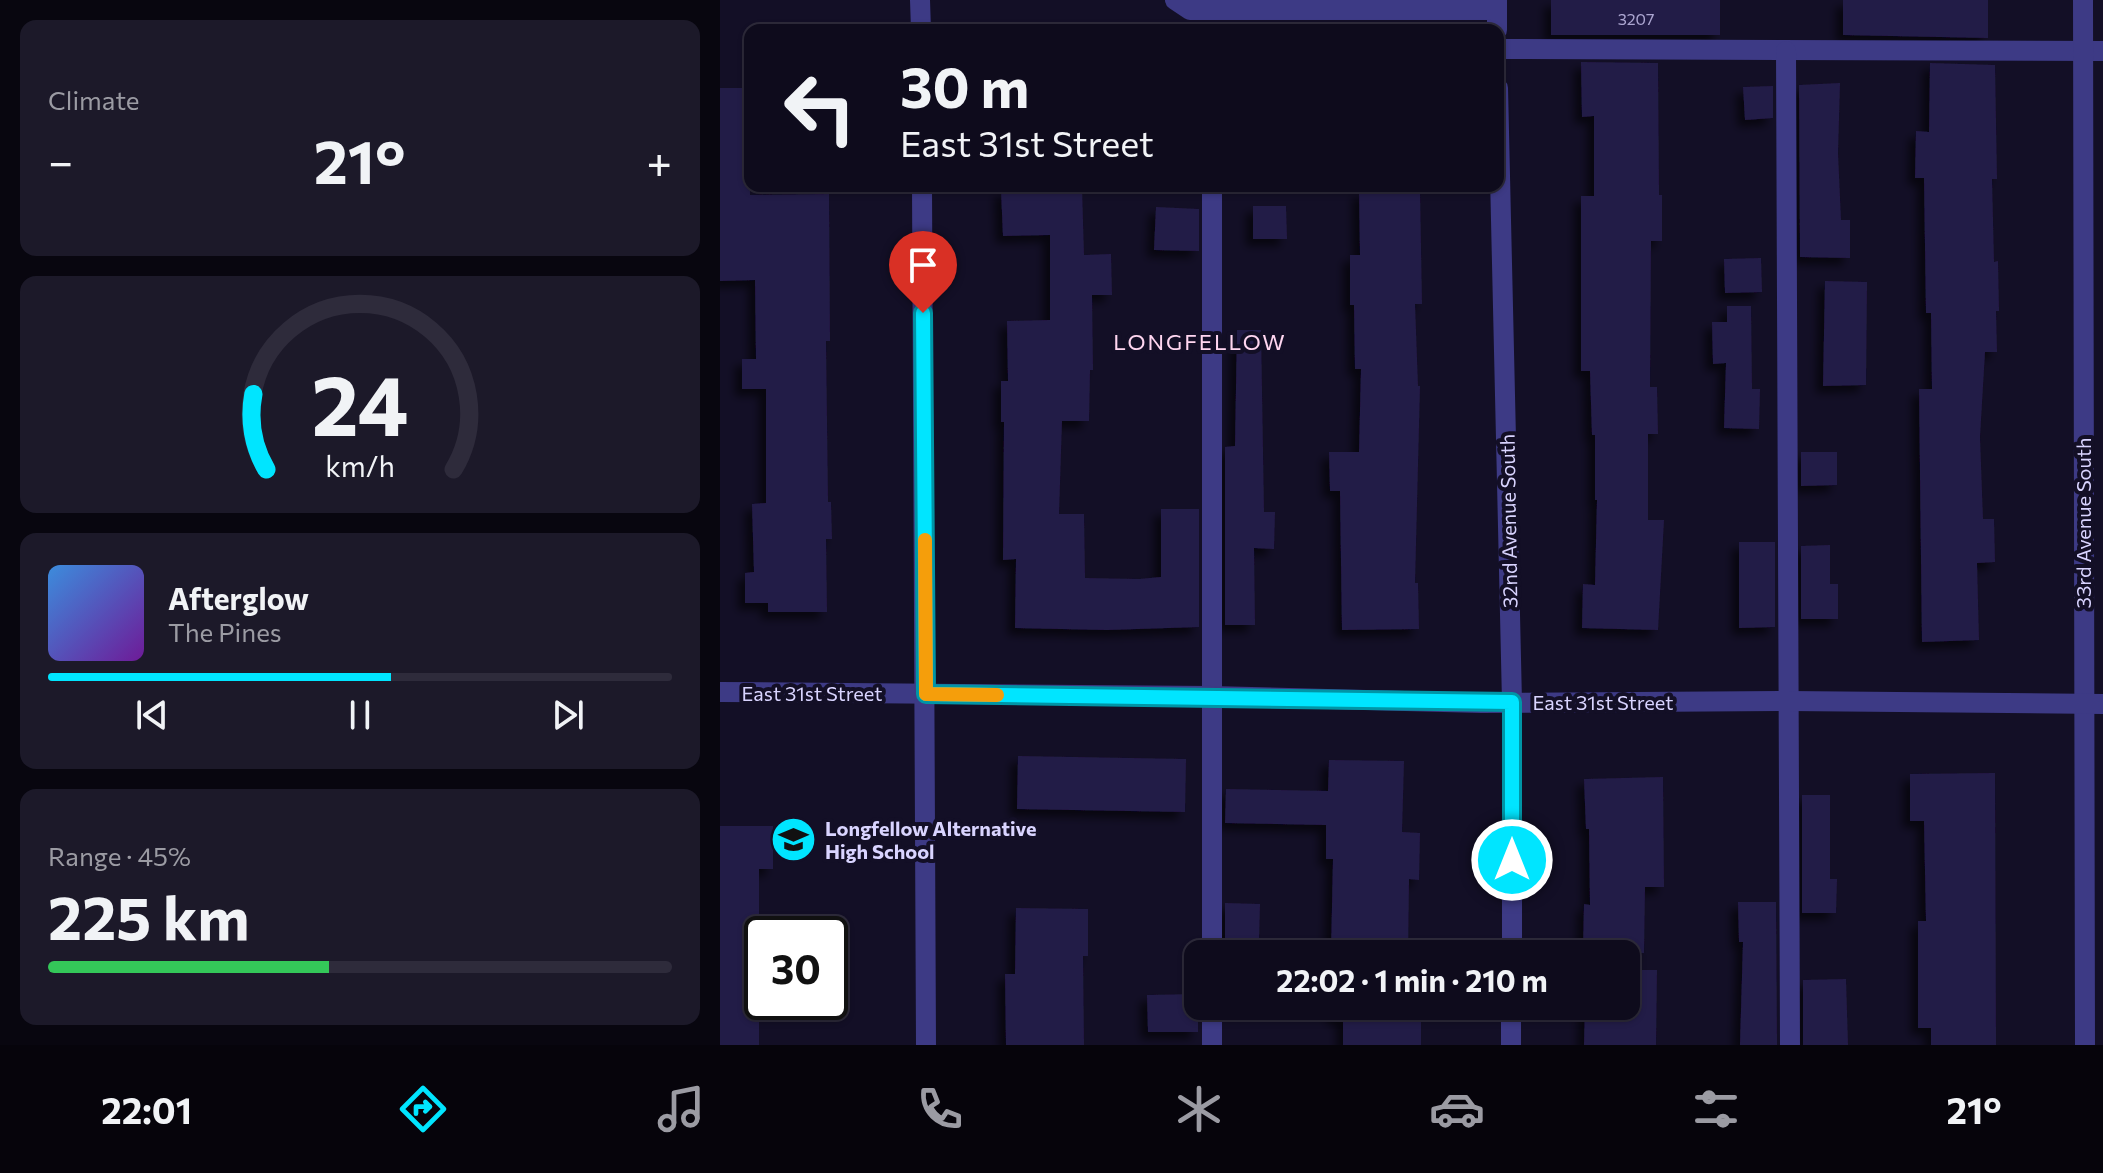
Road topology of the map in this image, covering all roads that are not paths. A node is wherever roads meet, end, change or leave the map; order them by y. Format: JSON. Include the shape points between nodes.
{"nodes":[{"id":1,"x":920,"y":0,"type":"edge"},
{"id":2,"x":1175,"y":0,"type":"edge"},
{"id":3,"x":2083,"y":0,"type":"edge"},
{"id":4,"x":1497,"y":13,"type":"edge"},
{"id":5,"x":921,"y":24,"type":"edge"},
{"id":6,"x":1504,"y":49,"type":"edge"},
{"id":7,"x":1786,"y":51,"type":"junction"},
{"id":8,"x":2093,"y":51,"type":"edge"},
{"id":9,"x":922,"y":192,"type":"edge"},
{"id":10,"x":1212,"y":192,"type":"edge"},
{"id":11,"x":1500,"y":192,"type":"edge"},
{"id":12,"x":720,"y":692,"type":"edge"},
{"id":13,"x":926,"y":694,"type":"junction"},
{"id":14,"x":1211,"y":696,"type":"junction"},
{"id":15,"x":1789,"y":701,"type":"junction"},
{"id":16,"x":1512,"y":702,"type":"junction"},
{"id":17,"x":2093,"y":703,"type":"edge"},
{"id":18,"x":1212,"y":940,"type":"edge"},
{"id":19,"x":1512,"y":940,"type":"edge"},
{"id":20,"x":1212,"y":1020,"type":"edge"},
{"id":21,"x":1511,"y":1020,"type":"edge"},
{"id":22,"x":926,"y":1045,"type":"edge"},
{"id":23,"x":1212,"y":1045,"type":"edge"},
{"id":24,"x":1511,"y":1045,"type":"edge"},
{"id":25,"x":1790,"y":1045,"type":"edge"},
{"id":26,"x":2085,"y":1045,"type":"edge"}],
"edges":[{"from":1,"to":5,"type":"street"},
{"from":2,"to":4,"type":"street","via":[[1190,10]]},
{"from":3,"to":8,"type":"street","name":"33rd Avenue South"},
{"from":6,"to":7,"type":"street"},
{"from":7,"to":8,"type":"street"},
{"from":7,"to":15,"type":"street"},
{"from":8,"to":17,"type":"street","name":"33rd Avenue South"},
{"from":9,"to":13,"type":"street"},
{"from":10,"to":14,"type":"street"},
{"from":11,"to":16,"type":"street","name":"32nd Avenue South"},
{"from":12,"to":13,"type":"street","name":"East 31st Street"},
{"from":13,"to":14,"type":"street","name":"East 31st Street"},
{"from":13,"to":22,"type":"street"},
{"from":14,"to":16,"type":"street","name":"East 31st Street"},
{"from":14,"to":18,"type":"street"},
{"from":15,"to":16,"type":"street","name":"East 31st Street"},
{"from":15,"to":17,"type":"street","name":"East 31st Street"},
{"from":15,"to":25,"type":"street"},
{"from":16,"to":19,"type":"street","name":"32nd Avenue South"},
{"from":17,"to":26,"type":"street","name":"33rd Avenue South"},
{"from":20,"to":23,"type":"street"},
{"from":21,"to":24,"type":"street"}]}
